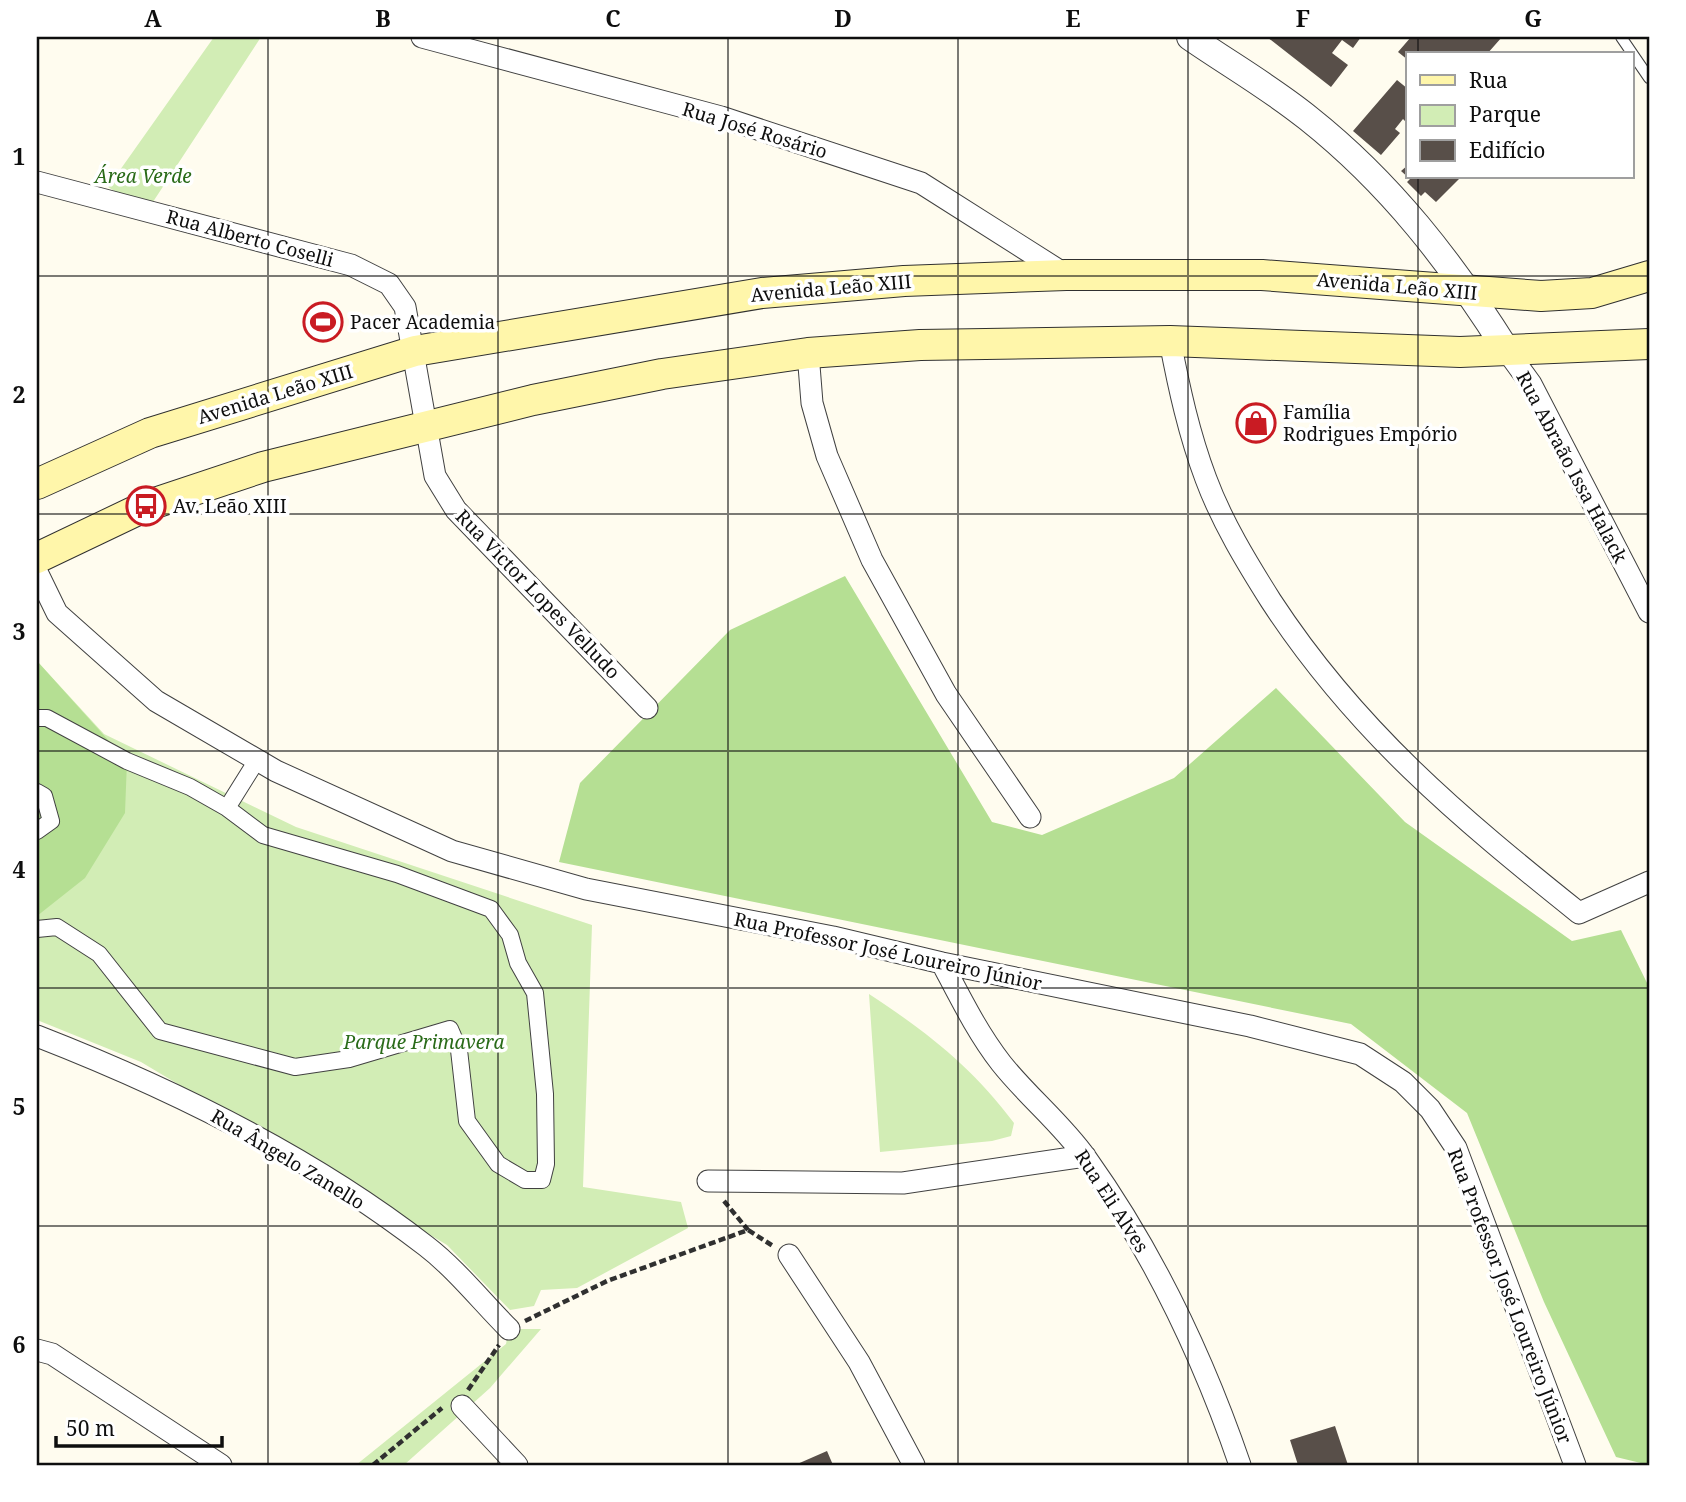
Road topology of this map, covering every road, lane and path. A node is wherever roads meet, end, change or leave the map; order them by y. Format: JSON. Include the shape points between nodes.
{"nodes":[{"id":1,"x":422,"y":37,"type":"edge"},
{"id":2,"x":1190,"y":37,"type":"edge"},
{"id":3,"x":1634,"y":53,"type":"edge"},
{"id":4,"x":1649,"y":78,"type":"edge"},
{"id":5,"x":37,"y":182,"type":"edge"},
{"id":6,"x":1066,"y":275,"type":"junction"},
{"id":7,"x":1649,"y":276,"type":"edge"},
{"id":8,"x":1470,"y":291,"type":"junction"},
{"id":9,"x":1170,"y":341,"type":"junction"},
{"id":10,"x":1649,"y":344,"type":"edge"},
{"id":11,"x":415,"y":351,"type":"junction"},
{"id":12,"x":1507,"y":351,"type":"junction"},
{"id":13,"x":808,"y":353,"type":"junction"},
{"id":14,"x":425,"y":426,"type":"junction"},
{"id":15,"x":37,"y":484,"type":"edge"},
{"id":16,"x":37,"y":558,"type":"edge"},
{"id":17,"x":37,"y":572,"type":"edge"},
{"id":18,"x":1649,"y":612,"type":"edge"},
{"id":19,"x":647,"y":708,"type":"dead end"},
{"id":20,"x":37,"y":718,"type":"edge"},
{"id":21,"x":257,"y":760,"type":"junction"},
{"id":22,"x":37,"y":792,"type":"edge"},
{"id":23,"x":227,"y":808,"type":"junction"},
{"id":24,"x":1030,"y":817,"type":"dead end"},
{"id":25,"x":37,"y":831,"type":"edge"},
{"id":26,"x":1649,"y":882,"type":"edge"},
{"id":27,"x":37,"y":929,"type":"edge"},
{"id":28,"x":942,"y":963,"type":"junction"},
{"id":29,"x":37,"y":1036,"type":"edge"},
{"id":30,"x":1085,"y":1156,"type":"junction"},
{"id":31,"x":708,"y":1181,"type":"joint"},
{"id":32,"x":748,"y":1230,"type":"junction"},
{"id":33,"x":789,"y":1255,"type":"joint"},
{"id":34,"x":509,"y":1329,"type":"junction"},
{"id":35,"x":37,"y":1350,"type":"edge"},
{"id":36,"x":462,"y":1406,"type":"junction"},
{"id":37,"x":222,"y":1465,"type":"edge"},
{"id":38,"x":373,"y":1465,"type":"edge"},
{"id":39,"x":517,"y":1465,"type":"edge"},
{"id":40,"x":914,"y":1465,"type":"edge"},
{"id":41,"x":1240,"y":1465,"type":"edge"},
{"id":42,"x":1575,"y":1465,"type":"edge"}],
"edges":[{"from":1,"to":6,"type":"street","name":"Rua José Rosário","via":[[721,117],[921,183]]},
{"from":2,"to":8,"type":"street","name":"Rua Abraão Issa Halack","via":[[1308,118],[1404,206]]},
{"from":3,"to":4,"type":"lane"},
{"from":5,"to":11,"type":"street","name":"Rua Alberto Coselli","via":[[351,265],[389,284],[405,307]]},
{"from":6,"to":8,"type":"main road","name":"Avenida Leão XIII","via":[[1262,275]]},
{"from":6,"to":11,"type":"main road","name":"Avenida Leão XIII","via":[[904,281],[762,293]]},
{"from":7,"to":8,"type":"main road","name":"Avenida Leão XIII","via":[[1592,293],[1541,296]]},
{"from":8,"to":12,"type":"street","name":"Rua Abraão Issa Halack"},
{"from":9,"to":12,"type":"main road"},
{"from":9,"to":13,"type":"main road","via":[[920,345]]},
{"from":9,"to":26,"type":"street","via":[[1183,410],[1207,481],[1248,564],[1304,651],[1394,755],[1473,829],[1579,913]]},
{"from":10,"to":12,"type":"main road"},
{"from":11,"to":14,"type":"street","name":"Rua Victor Lopes Velludo"},
{"from":11,"to":15,"type":"main road","name":"Avenida Leão XIII","via":[[150,433]]},
{"from":12,"to":18,"type":"street","name":"Rua Abraão Issa Halack","via":[[1531,384]]},
{"from":13,"to":14,"type":"main road","via":[[662,374]]},
{"from":13,"to":24,"type":"street","via":[[812,402],[827,456],[872,560],[946,694]]},
{"from":14,"to":16,"type":"main road","via":[[263,467],[146,506]]},
{"from":14,"to":19,"type":"street","name":"Rua Victor Lopes Velludo","via":[[435,476],[456,510]]},
{"from":17,"to":21,"type":"street","name":"Rua Professor José Loureiro Júnior","via":[[57,613],[156,701]]},
{"from":20,"to":23,"type":"street","via":[[47,718]]},
{"from":21,"to":23,"type":"street"},
{"from":21,"to":28,"type":"street","name":"Rua Professor José Loureiro Júnior","via":[[452,851],[586,889]]},
{"from":22,"to":25,"type":"street","via":[[44,796],[51,821]]},
{"from":23,"to":27,"type":"street","via":[[263,835],[397,874],[491,909],[510,935],[535,993],[545,1094],[542,1180],[525,1180],[498,1164],[467,1121],[460,1050],[450,1029],[349,1059],[295,1067],[160,1031],[99,954],[57,928]]},
{"from":28,"to":30,"type":"street","name":"Rua Eli Alves","via":[[1002,1065]]},
{"from":28,"to":42,"type":"street","name":"Rua Professor José Loureiro Júnior","via":[[1250,1026],[1360,1054],[1403,1082],[1430,1109],[1456,1148]]},
{"from":29,"to":34,"type":"street","name":"Rua Ângelo Zanello","via":[[111,1065],[320,1174],[427,1247]]},
{"from":30,"to":31,"type":"street","via":[[903,1183]]},
{"from":30,"to":41,"type":"street","name":"Rua Eli Alves","via":[[1163,1280]]},
{"from":31,"to":32,"type":"path"},
{"from":32,"to":33,"type":"path"},
{"from":32,"to":34,"type":"path","via":[[607,1281]]},
{"from":33,"to":40,"type":"street","via":[[859,1362]]},
{"from":34,"to":36,"type":"path","via":[[472,1380]]},
{"from":35,"to":37,"type":"street","via":[[52,1354]]},
{"from":36,"to":38,"type":"path","via":[[440,1408]]},
{"from":36,"to":39,"type":"street"}]}
